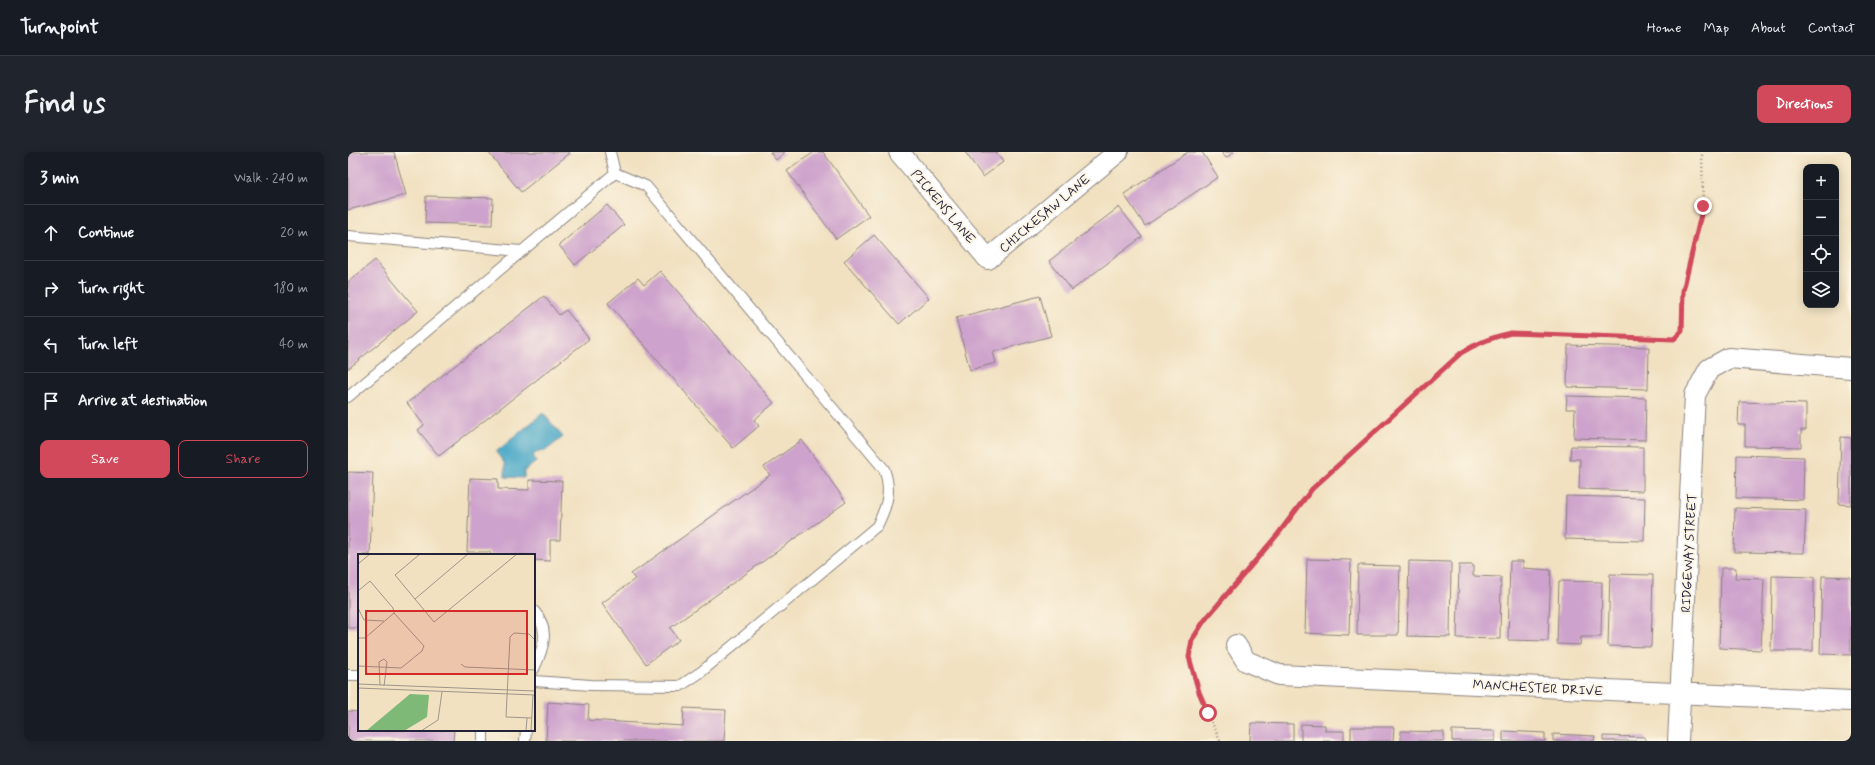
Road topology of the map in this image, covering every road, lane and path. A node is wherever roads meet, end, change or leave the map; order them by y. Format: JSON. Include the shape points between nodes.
{"nodes":[{"id":1,"x":610,"y":152,"type":"edge"},
{"id":2,"x":899,"y":152,"type":"edge"},
{"id":3,"x":1118,"y":152,"type":"edge"},
{"id":4,"x":1702,"y":152,"type":"edge"},
{"id":5,"x":615,"y":173,"type":"junction"},
{"id":6,"x":348,"y":236,"type":"edge"},
{"id":7,"x":521,"y":251,"type":"junction"},
{"id":8,"x":988,"y":259,"type":"joint"},
{"id":9,"x":1851,"y":368,"type":"edge"},
{"id":10,"x":348,"y":397,"type":"edge"},
{"id":11,"x":535,"y":612,"type":"edge"},
{"id":12,"x":1236,"y":645,"type":"dead end"},
{"id":13,"x":535,"y":667,"type":"edge"},
{"id":14,"x":535,"y":682,"type":"edge"},
{"id":15,"x":1681,"y":693,"type":"junction"},
{"id":16,"x":1851,"y":701,"type":"edge"},
{"id":17,"x":526,"y":731,"type":"edge"},
{"id":18,"x":525,"y":741,"type":"edge"},
{"id":19,"x":1220,"y":741,"type":"edge"},
{"id":20,"x":1678,"y":741,"type":"edge"}],
"edges":[{"from":1,"to":5,"type":"lane"},
{"from":2,"to":8,"type":"street","name":"PICKENS LANE"},
{"from":3,"to":8,"type":"street","name":"CHICKESAW LANE"},
{"from":4,"to":19,"type":"path","via":[[1703,206],[1683,291],[1682,331],[1674,339],[1511,333],[1489,339],[1461,353],[1312,489],[1278,534],[1220,600],[1192,640],[1189,657],[1192,672]]},
{"from":5,"to":7,"type":"lane"},
{"from":5,"to":14,"type":"lane","via":[[646,186],[884,469],[889,482],[888,501],[877,526],[701,672],[680,686]]},
{"from":6,"to":7,"type":"lane"},
{"from":7,"to":10,"type":"lane"},
{"from":9,"to":15,"type":"street","name":"RIDGEWAY STREET","via":[[1729,358],[1709,369],[1695,395]]},
{"from":11,"to":13,"type":"lane","via":[[542,621],[545,633],[544,645]]},
{"from":12,"to":15,"type":"street","name":"MANCHESTER DRIVE","via":[[1246,661],[1279,675]]},
{"from":15,"to":16,"type":"street","name":"MANCHESTER DRIVE"},
{"from":15,"to":20,"type":"street","name":"RIDGEWAY STREET"},
{"from":17,"to":18,"type":"lane"}]}
